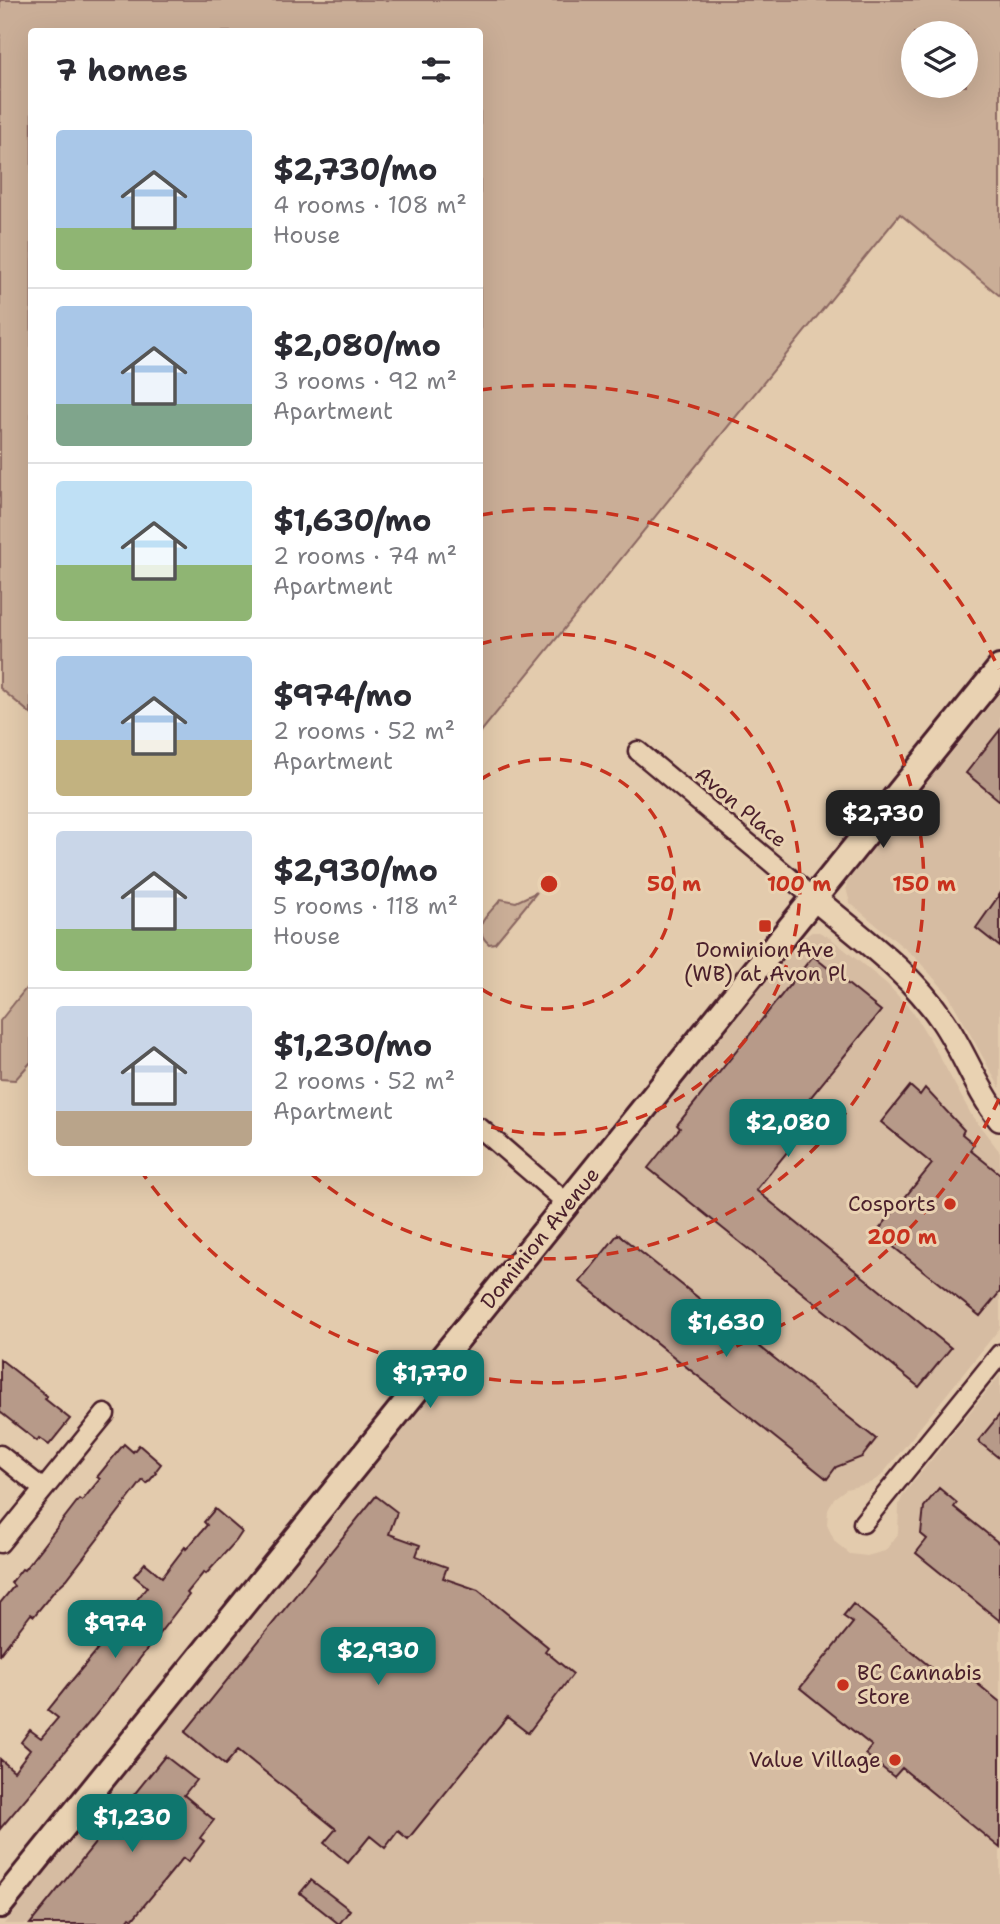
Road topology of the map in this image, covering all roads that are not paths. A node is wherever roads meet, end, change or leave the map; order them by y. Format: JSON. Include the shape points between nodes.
{"nodes":[{"id":1,"x":1000,"y":668,"type":"edge"},
{"id":2,"x":638,"y":751,"type":"dead end"},
{"id":3,"x":814,"y":899,"type":"junction"},
{"id":4,"x":1000,"y":1119,"type":"edge"},
{"id":5,"x":483,"y":1131,"type":"edge"},
{"id":6,"x":568,"y":1204,"type":"junction"},
{"id":7,"x":1000,"y":1354,"type":"edge"},
{"id":8,"x":104,"y":1414,"type":"dead end"},
{"id":9,"x":0,"y":1455,"type":"edge"},
{"id":10,"x":43,"y":1489,"type":"junction"},
{"id":11,"x":863,"y":1523,"type":"dead end"},
{"id":12,"x":0,"y":1543,"type":"edge"},
{"id":13,"x":0,"y":1905,"type":"edge"}],
"edges":[{"from":1,"to":3,"type":"main road","name":"Dominion Avenue"},
{"from":2,"to":3,"type":"street","name":"Avon Place"},
{"from":3,"to":4,"type":"street","via":[[923,995],[944,1022]]},
{"from":3,"to":6,"type":"main road","name":"Dominion Avenue"},
{"from":5,"to":6,"type":"street"},
{"from":6,"to":13,"type":"main road","name":"Dominion Avenue"},
{"from":7,"to":11,"type":"street"},
{"from":8,"to":10,"type":"street"},
{"from":9,"to":10,"type":"street"},
{"from":10,"to":12,"type":"street"}]}
